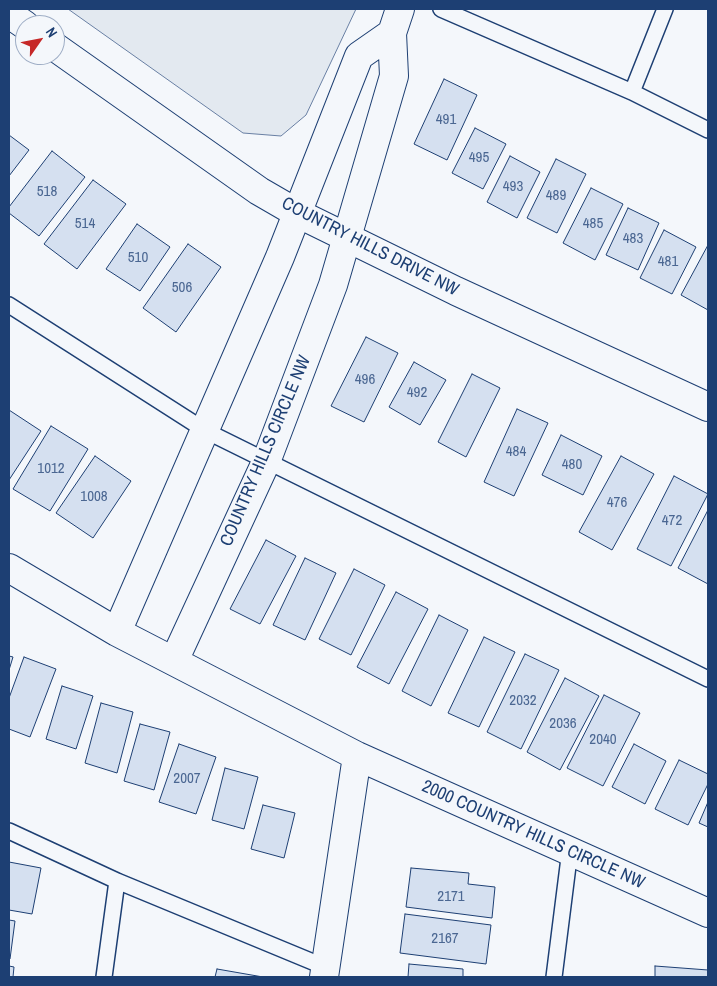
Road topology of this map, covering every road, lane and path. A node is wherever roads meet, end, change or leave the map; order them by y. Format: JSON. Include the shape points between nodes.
{"nodes":[{"id":1,"x":441,"y":9,"type":"edge"},
{"id":2,"x":666,"y":9,"type":"edge"},
{"id":3,"x":396,"y":21,"type":"edge"},
{"id":4,"x":65,"y":54,"type":"edge"},
{"id":5,"x":632,"y":92,"type":"junction"},
{"id":6,"x":708,"y":130,"type":"edge"},
{"id":7,"x":297,"y":213,"type":"junction"},
{"id":8,"x":347,"y":237,"type":"junction"},
{"id":9,"x":9,"y":305,"type":"edge"},
{"id":10,"x":708,"y":406,"type":"edge"},
{"id":11,"x":206,"y":431,"type":"junction"},
{"id":12,"x":266,"y":462,"type":"junction"},
{"id":13,"x":9,"y":568,"type":"edge"},
{"id":14,"x":117,"y":632,"type":"junction"},
{"id":15,"x":174,"y":661,"type":"junction"},
{"id":16,"x":708,"y":679,"type":"edge"},
{"id":17,"x":357,"y":756,"type":"junction"},
{"id":18,"x":9,"y":831,"type":"edge"},
{"id":19,"x":570,"y":850,"type":"junction"},
{"id":20,"x":117,"y":881,"type":"junction"},
{"id":21,"x":708,"y":914,"type":"edge"},
{"id":22,"x":324,"y":972,"type":"edge"},
{"id":23,"x":104,"y":977,"type":"edge"},
{"id":24,"x":554,"y":977,"type":"edge"}],
"edges":[{"from":1,"to":5,"type":"lane"},
{"from":2,"to":5,"type":"lane"},
{"from":3,"to":7,"type":"street","via":[[359,56]]},
{"from":3,"to":8,"type":"street","name":"COUNTRY HILLS CIRCLE NW","via":[[394,76]]},
{"from":4,"to":7,"type":"street","name":"COUNTRY HILLS DRIVE NW","via":[[259,191]]},
{"from":5,"to":6,"type":"lane"},
{"from":7,"to":8,"type":"street","name":"COUNTRY HILLS DRIVE NW"},
{"from":7,"to":11,"type":"street"},
{"from":8,"to":10,"type":"street","name":"COUNTRY HILLS DRIVE NW"},
{"from":8,"to":12,"type":"street","name":"COUNTRY HILLS CIRCLE NW","via":[[333,285]]},
{"from":9,"to":11,"type":"lane"},
{"from":11,"to":12,"type":"lane"},
{"from":11,"to":14,"type":"street"},
{"from":12,"to":15,"type":"street","name":"COUNTRY HILLS CIRCLE NW"},
{"from":12,"to":16,"type":"lane"},
{"from":13,"to":14,"type":"street","name":"2000 COUNTRY HILLS CIRCLE NW"},
{"from":14,"to":15,"type":"street","name":"2000 COUNTRY HILLS CIRCLE NW"},
{"from":15,"to":17,"type":"street","name":"2000 COUNTRY HILLS CIRCLE NW"},
{"from":17,"to":19,"type":"street","name":"2000 COUNTRY HILLS CIRCLE NW"},
{"from":17,"to":22,"type":"street"},
{"from":18,"to":20,"type":"lane"},
{"from":19,"to":21,"type":"street","name":"2000 COUNTRY HILLS CIRCLE NW"},
{"from":19,"to":24,"type":"lane"},
{"from":20,"to":22,"type":"lane"},
{"from":20,"to":23,"type":"lane"}]}
